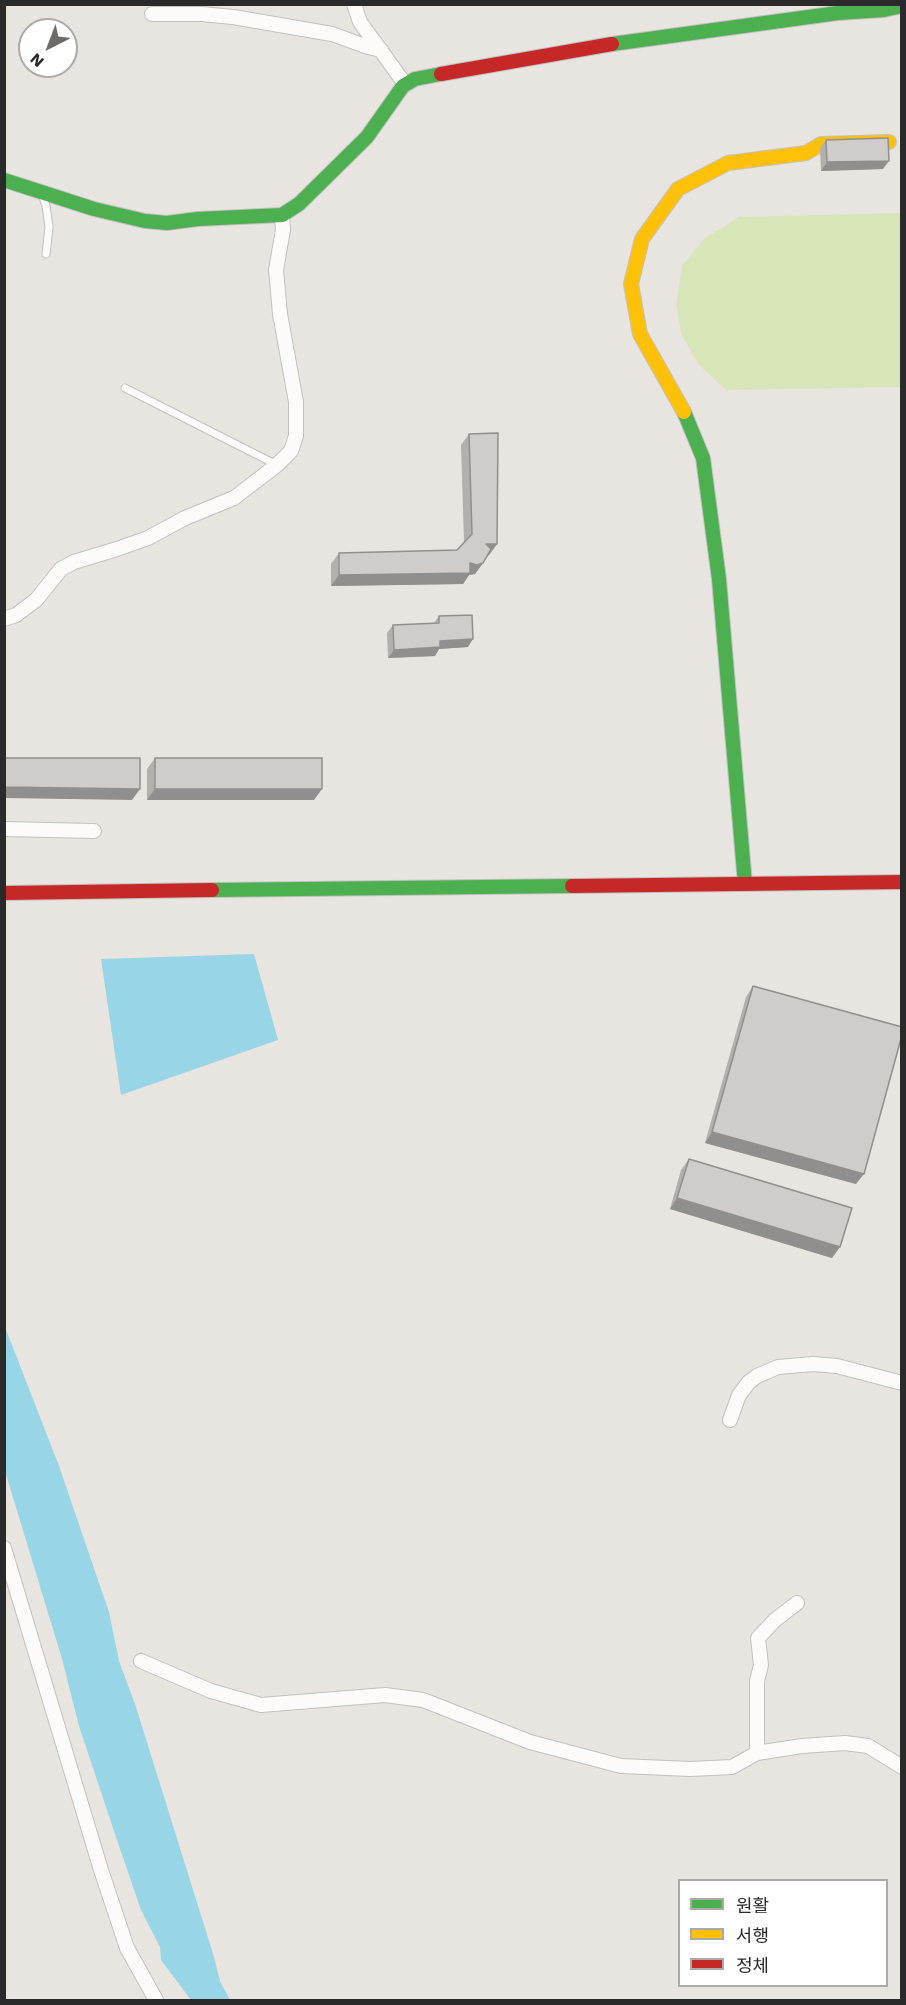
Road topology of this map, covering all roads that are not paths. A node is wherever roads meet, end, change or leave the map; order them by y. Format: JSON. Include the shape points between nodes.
{"nodes":[{"id":1,"x":354,"y":4,"type":"edge"},
{"id":2,"x":902,"y":6,"type":"edge"},
{"id":3,"x":153,"y":14,"type":"dead end"},
{"id":4,"x":381,"y":50,"type":"junction"},
{"id":5,"x":405,"y":84,"type":"junction"},
{"id":6,"x":889,"y":142,"type":"edge"},
{"id":7,"x":4,"y":180,"type":"edge"},
{"id":8,"x":41,"y":192,"type":"junction"},
{"id":9,"x":282,"y":215,"type":"junction"},
{"id":10,"x":46,"y":254,"type":"dead end"},
{"id":11,"x":125,"y":388,"type":"dead end"},
{"id":12,"x":277,"y":465,"type":"junction"},
{"id":13,"x":4,"y":619,"type":"edge"},
{"id":14,"x":4,"y":829,"type":"edge"},
{"id":15,"x":94,"y":831,"type":"dead end"},
{"id":16,"x":902,"y":882,"type":"edge"},
{"id":17,"x":745,"y":884,"type":"junction"},
{"id":18,"x":4,"y":893,"type":"edge"},
{"id":19,"x":902,"y":1383,"type":"edge"},
{"id":20,"x":730,"y":1419,"type":"dead end"},
{"id":21,"x":4,"y":1548,"type":"edge"},
{"id":22,"x":797,"y":1603,"type":"dead end"},
{"id":23,"x":141,"y":1661,"type":"dead end"},
{"id":24,"x":757,"y":1754,"type":"junction"},
{"id":25,"x":902,"y":1767,"type":"edge"},
{"id":26,"x":156,"y":2001,"type":"edge"}],
"edges":[{"from":1,"to":4,"type":"street","via":[[360,22]]},
{"from":2,"to":5,"type":"street","via":[[590,47]]},
{"from":3,"to":4,"type":"street","via":[[233,16],[332,34]]},
{"from":4,"to":5,"type":"street"},
{"from":5,"to":9,"type":"street","via":[[367,137],[299,204]]},
{"from":6,"to":17,"type":"street","via":[[821,144],[806,153],[728,163],[678,189],[642,239],[631,284],[640,334],[683,409],[703,458],[719,579]]},
{"from":7,"to":8,"type":"street"},
{"from":8,"to":9,"type":"street","via":[[119,216],[166,223]]},
{"from":8,"to":10,"type":"lane","via":[[49,227]]},
{"from":9,"to":12,"type":"street","via":[[276,270],[297,420],[291,451]]},
{"from":11,"to":12,"type":"lane"},
{"from":12,"to":13,"type":"street","via":[[234,498],[148,538],[61,568],[36,600]]},
{"from":14,"to":15,"type":"street"},
{"from":16,"to":17,"type":"street"},
{"from":17,"to":18,"type":"street"},
{"from":19,"to":20,"type":"street","via":[[837,1366],[778,1367],[749,1382]]},
{"from":21,"to":26,"type":"street","via":[[127,1948]]},
{"from":22,"to":24,"type":"street","via":[[758,1638],[761,1665]]},
{"from":23,"to":24,"type":"street","via":[[211,1691],[261,1705],[385,1695],[423,1700],[530,1742],[621,1766],[732,1767]]},
{"from":24,"to":25,"type":"street","via":[[845,1743],[868,1746]]}]}
